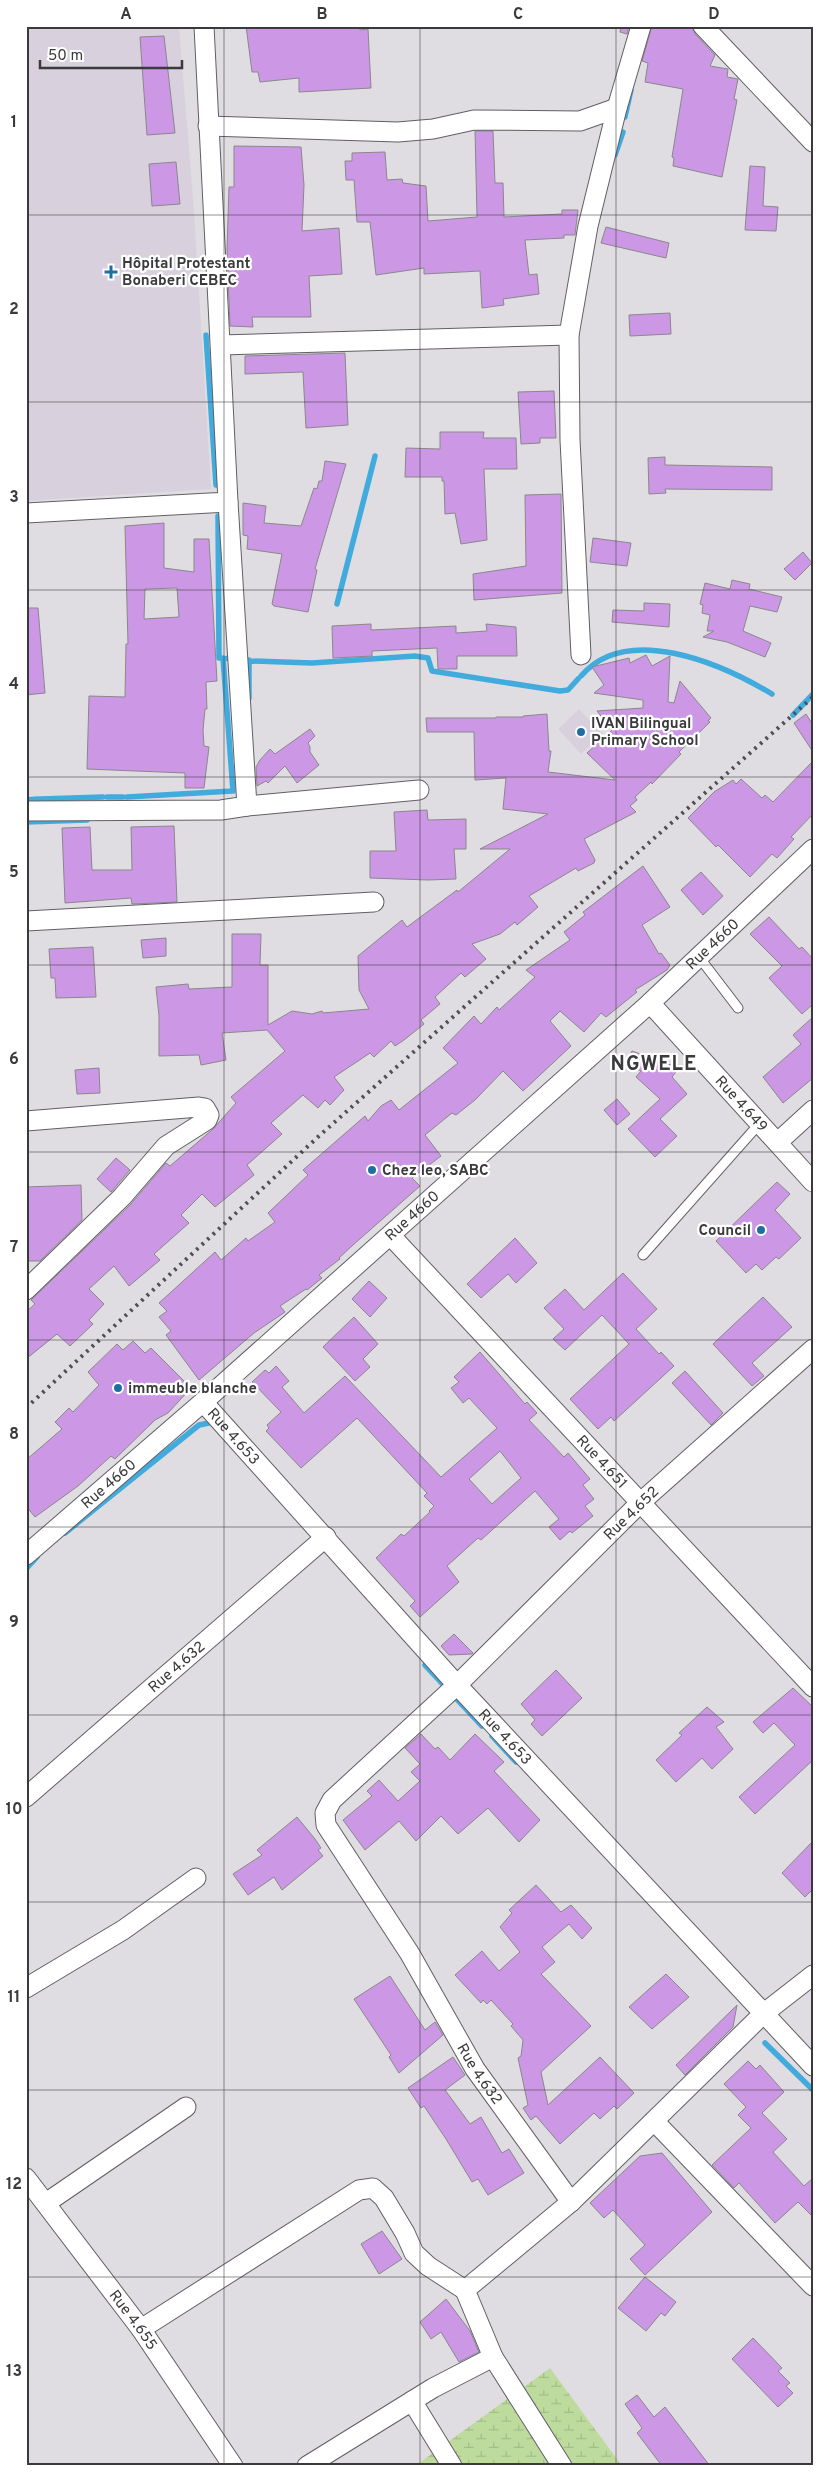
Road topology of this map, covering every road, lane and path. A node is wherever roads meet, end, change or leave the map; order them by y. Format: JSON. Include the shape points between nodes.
{"nodes":[{"id":1,"x":204,"y":26,"type":"edge"},
{"id":2,"x":641,"y":26,"type":"edge"},
{"id":3,"x":703,"y":26,"type":"edge"},
{"id":4,"x":617,"y":108,"type":"junction"},
{"id":5,"x":208,"y":126,"type":"junction"},
{"id":6,"x":813,"y":142,"type":"edge"},
{"id":7,"x":569,"y":335,"type":"junction"},
{"id":8,"x":221,"y":345,"type":"junction"},
{"id":9,"x":228,"y":502,"type":"junction"},
{"id":10,"x":26,"y":513,"type":"edge"},
{"id":11,"x":581,"y":655,"type":"dead end"},
{"id":12,"x":419,"y":790,"type":"dead end"},
{"id":13,"x":247,"y":806,"type":"junction"},
{"id":14,"x":26,"y":811,"type":"edge"},
{"id":15,"x":813,"y":848,"type":"edge"},
{"id":16,"x":374,"y":902,"type":"dead end"},
{"id":17,"x":26,"y":921,"type":"edge"},
{"id":18,"x":699,"y":957,"type":"junction"},
{"id":19,"x":650,"y":1003,"type":"junction"},
{"id":20,"x":738,"y":1008,"type":"dead end"},
{"id":21,"x":813,"y":1110,"type":"edge"},
{"id":22,"x":26,"y":1121,"type":"edge"},
{"id":23,"x":760,"y":1123,"type":"junction"},
{"id":24,"x":778,"y":1142,"type":"junction"},
{"id":25,"x":813,"y":1182,"type":"edge"},
{"id":26,"x":391,"y":1236,"type":"junction"},
{"id":27,"x":643,"y":1254,"type":"dead end"},
{"id":28,"x":26,"y":1290,"type":"edge"},
{"id":29,"x":813,"y":1349,"type":"edge"},
{"id":30,"x":204,"y":1402,"type":"junction"},
{"id":31,"x":641,"y":1502,"type":"junction"},
{"id":32,"x":326,"y":1537,"type":"junction"},
{"id":33,"x":26,"y":1556,"type":"edge"},
{"id":34,"x":457,"y":1685,"type":"junction"},
{"id":35,"x":813,"y":1688,"type":"edge"},
{"id":36,"x":26,"y":1797,"type":"edge"},
{"id":37,"x":196,"y":1878,"type":"dead end"},
{"id":38,"x":813,"y":1975,"type":"edge"},
{"id":39,"x":26,"y":1988,"type":"edge"},
{"id":40,"x":763,"y":2014,"type":"junction"},
{"id":41,"x":813,"y":2066,"type":"edge"},
{"id":42,"x":186,"y":2107,"type":"dead end"},
{"id":43,"x":654,"y":2121,"type":"junction"},
{"id":44,"x":26,"y":2178,"type":"edge"},
{"id":45,"x":571,"y":2202,"type":"junction"},
{"id":46,"x":46,"y":2203,"type":"junction"},
{"id":47,"x":813,"y":2286,"type":"edge"},
{"id":48,"x":465,"y":2290,"type":"junction"},
{"id":49,"x":141,"y":2329,"type":"junction"},
{"id":50,"x":493,"y":2357,"type":"junction"},
{"id":51,"x":412,"y":2401,"type":"junction"},
{"id":52,"x":233,"y":2466,"type":"edge"},
{"id":53,"x":307,"y":2466,"type":"edge"},
{"id":54,"x":452,"y":2466,"type":"edge"},
{"id":55,"x":562,"y":2466,"type":"edge"}],
"edges":[{"from":1,"to":5,"type":"street"},
{"from":2,"to":4,"type":"street"},
{"from":3,"to":6,"type":"street"},
{"from":4,"to":5,"type":"street","via":[[580,121],[474,120],[398,132]]},
{"from":4,"to":7,"type":"street","via":[[588,226]]},
{"from":5,"to":8,"type":"street"},
{"from":7,"to":8,"type":"street"},
{"from":7,"to":11,"type":"street","via":[[570,440]]},
{"from":8,"to":9,"type":"street"},
{"from":9,"to":10,"type":"street"},
{"from":9,"to":13,"type":"street"},
{"from":12,"to":13,"type":"street"},
{"from":13,"to":14,"type":"street","via":[[221,810]]},
{"from":15,"to":18,"type":"street","name":"Rue 4660"},
{"from":16,"to":17,"type":"street"},
{"from":18,"to":19,"type":"street","name":"Rue 4660"},
{"from":18,"to":20,"type":"lane"},
{"from":19,"to":23,"type":"street","name":"Rue 4.649"},
{"from":19,"to":26,"type":"street","name":"Rue 4660"},
{"from":21,"to":24,"type":"street"},
{"from":22,"to":28,"type":"street","via":[[199,1107],[204,1108],[208,1116],[207,1120],[166,1146],[122,1197]]},
{"from":23,"to":24,"type":"street","name":"Rue 4.649"},
{"from":23,"to":27,"type":"lane"},
{"from":24,"to":25,"type":"street","name":"Rue 4.649"},
{"from":26,"to":30,"type":"street","name":"Rue 4660"},
{"from":26,"to":31,"type":"street","name":"Rue 4.651"},
{"from":29,"to":31,"type":"street","name":"Rue 4.652"},
{"from":30,"to":32,"type":"street","name":"Rue 4.653"},
{"from":30,"to":33,"type":"street","name":"Rue 4660"},
{"from":31,"to":34,"type":"street","name":"Rue 4.652"},
{"from":31,"to":35,"type":"street","name":"Rue 4.651"},
{"from":32,"to":34,"type":"street","name":"Rue 4.653"},
{"from":32,"to":36,"type":"street","name":"Rue 4.632"},
{"from":34,"to":40,"type":"street","name":"Rue 4.653"},
{"from":34,"to":45,"type":"street","name":"Rue 4.632","via":[[332,1800],[325,1813],[326,1825],[410,1954],[475,2069]]},
{"from":37,"to":39,"type":"street","via":[[122,1930]]},
{"from":38,"to":40,"type":"street"},
{"from":40,"to":41,"type":"street","name":"Rue 4.653"},
{"from":40,"to":43,"type":"street"},
{"from":42,"to":46,"type":"street"},
{"from":43,"to":45,"type":"street"},
{"from":43,"to":47,"type":"street"},
{"from":44,"to":46,"type":"street","name":"Rue 4.655"},
{"from":45,"to":48,"type":"street"},
{"from":46,"to":49,"type":"street","name":"Rue 4.655"},
{"from":48,"to":49,"type":"street","via":[[414,2253],[384,2198],[373,2188],[359,2190]]},
{"from":48,"to":50,"type":"street"},
{"from":49,"to":52,"type":"street","name":"Rue 4.655"},
{"from":50,"to":51,"type":"street"},
{"from":50,"to":55,"type":"street"},
{"from":51,"to":53,"type":"street"},
{"from":51,"to":54,"type":"street"}]}
